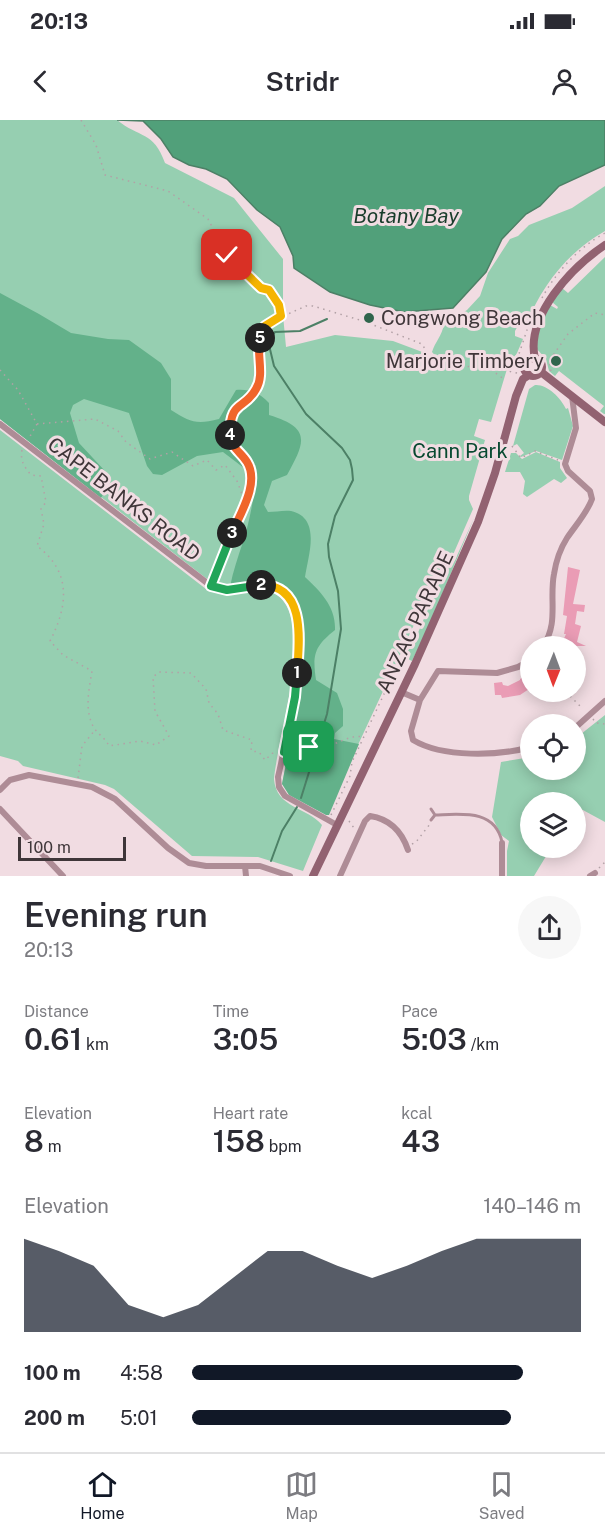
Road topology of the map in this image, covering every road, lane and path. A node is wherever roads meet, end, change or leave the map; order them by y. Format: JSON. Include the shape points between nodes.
{"nodes":[{"id":1,"x":81,"y":120,"type":"edge"},
{"id":2,"x":605,"y":245,"type":"edge"},
{"id":3,"x":282,"y":315,"type":"junction"},
{"id":4,"x":605,"y":315,"type":"edge"},
{"id":5,"x":535,"y":359,"type":"junction"},
{"id":6,"x":0,"y":370,"type":"edge"},
{"id":7,"x":541,"y":372,"type":"junction"},
{"id":8,"x":552,"y":372,"type":"dead end"},
{"id":9,"x":529,"y":375,"type":"junction"},
{"id":10,"x":505,"y":380,"type":"dead end"},
{"id":11,"x":572,"y":396,"type":"junction"},
{"id":12,"x":605,"y":422,"type":"edge"},
{"id":13,"x":0,"y":424,"type":"edge"},
{"id":14,"x":38,"y":424,"type":"junction"},
{"id":15,"x":26,"y":444,"type":"junction"},
{"id":16,"x":512,"y":446,"type":"dead end"},
{"id":17,"x":565,"y":460,"type":"junction"},
{"id":18,"x":245,"y":503,"type":"junction"},
{"id":19,"x":211,"y":586,"type":"junction"},
{"id":20,"x":550,"y":636,"type":"edge"},
{"id":21,"x":401,"y":658,"type":"dead end"},
{"id":22,"x":520,"y":666,"type":"edge"},
{"id":23,"x":401,"y":692,"type":"junction"},
{"id":24,"x":420,"y":700,"type":"junction"},
{"id":25,"x":605,"y":701,"type":"edge"},
{"id":26,"x":576,"y":702,"type":"edge"},
{"id":27,"x":590,"y":716,"type":"junction"},
{"id":28,"x":586,"y":719,"type":"edge"},
{"id":29,"x":605,"y":724,"type":"edge"},
{"id":30,"x":95,"y":730,"type":"junction"},
{"id":31,"x":364,"y":737,"type":"junction"},
{"id":32,"x":520,"y":750,"type":"edge"},
{"id":33,"x":284,"y":752,"type":"junction"},
{"id":34,"x":77,"y":783,"type":"junction"},
{"id":35,"x":0,"y":790,"type":"edge"},
{"id":36,"x":431,"y":808,"type":"dead end"},
{"id":37,"x":0,"y":809,"type":"edge"},
{"id":38,"x":435,"y":815,"type":"junction"},
{"id":39,"x":331,"y":816,"type":"dead end"},
{"id":40,"x":431,"y":820,"type":"joint"},
{"id":41,"x":337,"y":825,"type":"junction"},
{"id":42,"x":502,"y":843,"type":"joint"},
{"id":43,"x":407,"y":848,"type":"joint"},
{"id":44,"x":245,"y":866,"type":"junction"},
{"id":45,"x":63,"y":876,"type":"edge"},
{"id":46,"x":246,"y":876,"type":"edge"},
{"id":47,"x":290,"y":876,"type":"edge"},
{"id":48,"x":313,"y":876,"type":"edge"},
{"id":49,"x":340,"y":876,"type":"edge"},
{"id":50,"x":502,"y":876,"type":"edge"}],
"edges":[{"from":1,"to":3,"type":"path","via":[[96,145],[105,175],[168,191],[208,219],[229,258],[261,288],[269,290]]},
{"from":2,"to":5,"type":"main road","via":[[558,288],[533,340]]},
{"from":3,"to":10,"type":"path","via":[[308,305],[353,318],[422,344],[434,364],[489,368]]},
{"from":3,"to":18,"type":"path","via":[[262,332],[258,384],[234,411],[230,426],[235,450],[248,463],[251,479]]},
{"from":4,"to":8,"type":"path","via":[[595,312],[568,334],[549,362]]},
{"from":5,"to":7,"type":"main road","via":[[541,364]]},
{"from":5,"to":9,"type":"main road","via":[[525,364]]},
{"from":6,"to":14,"type":"path","via":[[18,390]]},
{"from":7,"to":9,"type":"main road"},
{"from":7,"to":11,"type":"main road"},
{"from":9,"to":23,"type":"main road","name":"ANZAC PARADE","via":[[517,394],[478,522]]},
{"from":11,"to":12,"type":"main road"},
{"from":11,"to":17,"type":"street","via":[[576,428]]},
{"from":13,"to":15,"type":"street","name":"CAPE BANKS ROAD"},
{"from":14,"to":15,"type":"path"},
{"from":14,"to":18,"type":"path","via":[[95,419],[118,432],[150,459],[172,452],[193,466],[207,460],[216,470],[225,465]]},
{"from":15,"to":19,"type":"street","name":"CAPE BANKS ROAD"},
{"from":15,"to":30,"type":"path","via":[[21,457],[23,465],[32,475],[41,476],[46,502],[41,509],[44,524],[37,546],[58,569],[65,590],[50,641],[63,655],[92,671],[88,714]]},
{"from":16,"to":17,"type":"path","via":[[521,458],[535,451]]},
{"from":17,"to":20,"type":"street","via":[[567,470],[591,491],[592,499],[557,560]]},
{"from":18,"to":19,"type":"path"},
{"from":19,"to":33,"type":"street","name":"CAPE BANKS ROAD","via":[[227,590],[268,585],[282,592],[296,612],[299,624],[295,697]]},
{"from":21,"to":31,"type":"path"},
{"from":22,"to":24,"type":"street","via":[[497,673],[439,670]]},
{"from":23,"to":24,"type":"street"},
{"from":23,"to":41,"type":"main road","name":"ANZAC PARADE"},
{"from":24,"to":32,"type":"street","via":[[411,731],[413,740],[424,747],[463,753]]},
{"from":25,"to":27,"type":"street"},
{"from":26,"to":27,"type":"path"},
{"from":27,"to":28,"type":"street"},
{"from":27,"to":29,"type":"path","via":[[596,723]]},
{"from":30,"to":33,"type":"path","via":[[109,746],[140,741],[156,745],[169,736],[155,711],[153,677],[159,672],[191,673],[207,689],[209,703],[223,730],[252,740],[251,751],[259,752],[265,760],[275,750]]},
{"from":30,"to":34,"type":"path","via":[[82,746]]},
{"from":31,"to":33,"type":"path","via":[[347,738],[326,747],[309,747],[306,751]]},
{"from":31,"to":39,"type":"path"},
{"from":33,"to":41,"type":"street","name":"CAPE BANKS ROAD","via":[[278,777],[281,791]]},
{"from":34,"to":35,"type":"street","via":[[29,775],[10,780]]},
{"from":34,"to":44,"type":"street","via":[[104,791],[189,862]]},
{"from":36,"to":38,"type":"lane"},
{"from":37,"to":45,"type":"street"},
{"from":38,"to":40,"type":"lane"},
{"from":38,"to":42,"type":"lane","via":[[483,816],[500,834]]},
{"from":40,"to":43,"type":"path","via":[[430,826]]},
{"from":41,"to":48,"type":"main road","name":"ANZAC PARADE"},
{"from":42,"to":50,"type":"street"},
{"from":43,"to":49,"type":"street","via":[[400,832],[370,816]]},
{"from":44,"to":46,"type":"street"},
{"from":44,"to":47,"type":"street","via":[[264,867]]}]}
